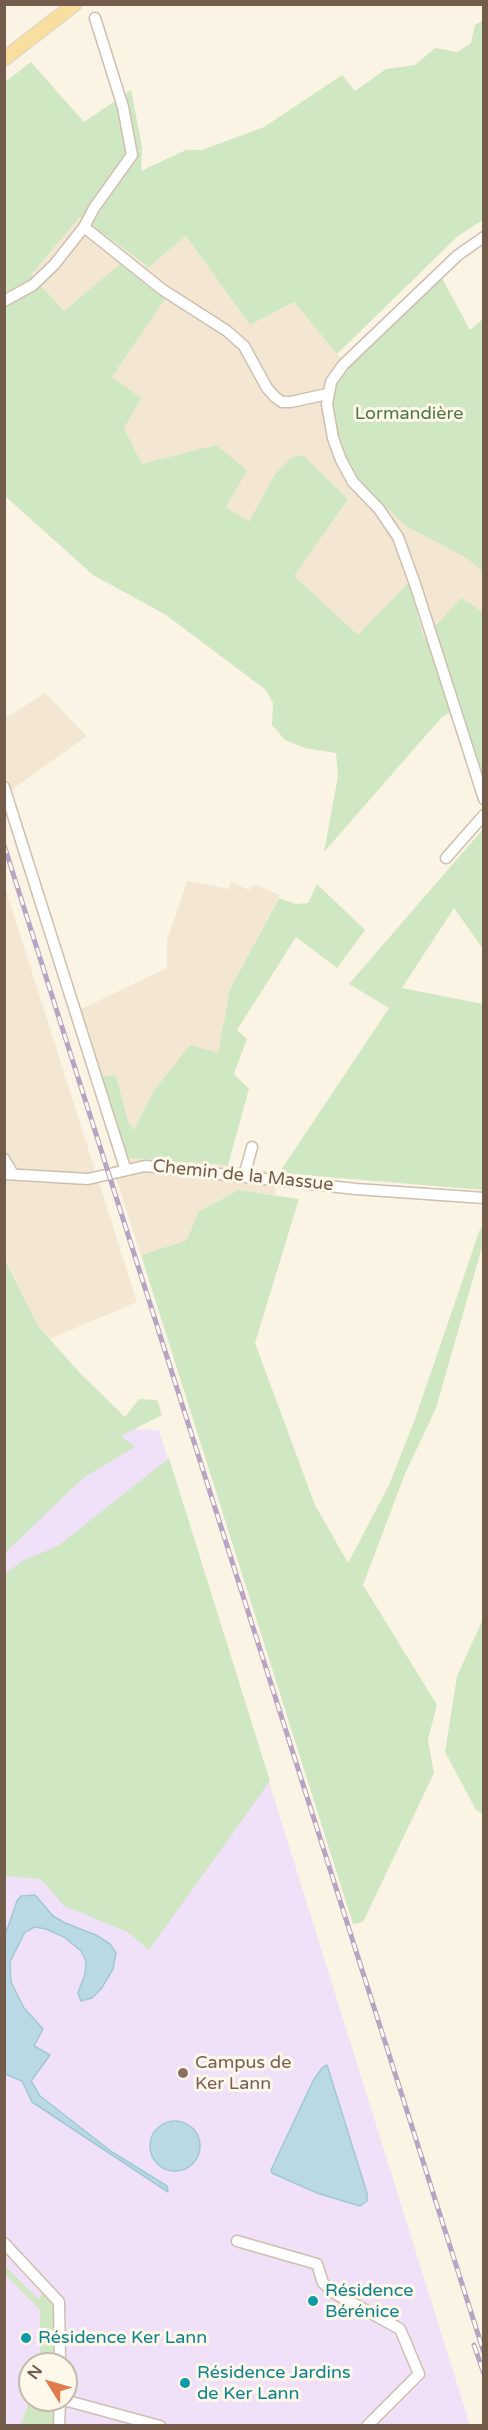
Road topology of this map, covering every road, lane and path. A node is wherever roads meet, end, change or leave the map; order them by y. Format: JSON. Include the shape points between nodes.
{"nodes":[{"id":1,"x":75,"y":4,"type":"edge"},
{"id":2,"x":95,"y":18,"type":"dead end"},
{"id":3,"x":4,"y":59,"type":"edge"},
{"id":4,"x":84,"y":227,"type":"junction"},
{"id":5,"x":483,"y":237,"type":"edge"},
{"id":6,"x":4,"y":301,"type":"edge"},
{"id":7,"x":327,"y":394,"type":"junction"},
{"id":8,"x":4,"y":787,"type":"edge"},
{"id":9,"x":483,"y":799,"type":"edge"},
{"id":10,"x":483,"y":815,"type":"edge"},
{"id":11,"x":446,"y":858,"type":"dead end"},
{"id":12,"x":252,"y":1147,"type":"dead end"},
{"id":13,"x":4,"y":1159,"type":"edge"},
{"id":14,"x":125,"y":1168,"type":"junction"},
{"id":15,"x":9,"y":1174,"type":"edge"},
{"id":16,"x":244,"y":1176,"type":"junction"},
{"id":17,"x":483,"y":1198,"type":"edge"},
{"id":18,"x":237,"y":2241,"type":"dead end"},
{"id":19,"x":4,"y":2243,"type":"edge"},
{"id":20,"x":60,"y":2352,"type":"edge"},
{"id":21,"x":78,"y":2404,"type":"edge"},
{"id":22,"x":160,"y":2426,"type":"edge"},
{"id":23,"x":368,"y":2426,"type":"edge"}],
"edges":[{"from":1,"to":3,"type":"main road"},
{"from":2,"to":4,"type":"street","via":[[132,150],[130,161]]},
{"from":4,"to":6,"type":"street","via":[[44,276]]},
{"from":4,"to":7,"type":"street","via":[[163,291],[244,346],[267,388],[282,402]]},
{"from":5,"to":7,"type":"street","via":[[458,255],[370,337],[337,373]]},
{"from":7,"to":9,"type":"street","via":[[333,438],[341,460],[388,522],[401,547]]},
{"from":8,"to":14,"type":"street"},
{"from":10,"to":11,"type":"street"},
{"from":12,"to":16,"type":"street"},
{"from":13,"to":15,"type":"street"},
{"from":14,"to":15,"type":"street","name":"Chemin de la Massue","via":[[88,1179]]},
{"from":14,"to":16,"type":"street","name":"Chemin de la Massue","via":[[145,1166]]},
{"from":16,"to":17,"type":"street","name":"Chemin de la Massue"},
{"from":18,"to":23,"type":"street","via":[[317,2264],[323,2283],[336,2294],[400,2330],[418,2374]]},
{"from":19,"to":20,"type":"street","via":[[58,2302]]},
{"from":21,"to":22,"type":"street"}]}
